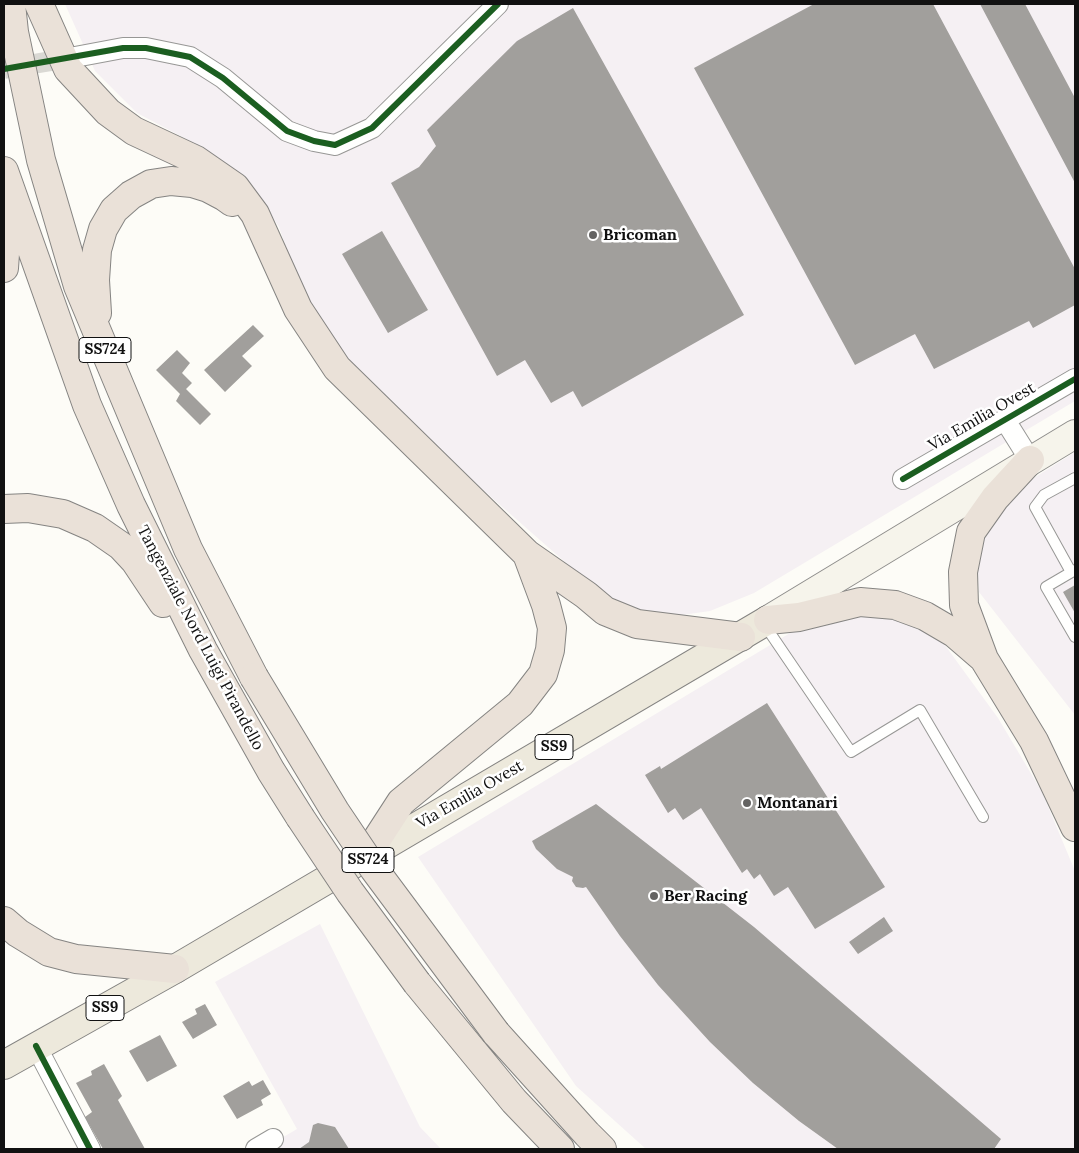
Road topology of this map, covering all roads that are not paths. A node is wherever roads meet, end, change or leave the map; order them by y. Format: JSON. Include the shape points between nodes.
{"nodes":[{"id":1,"x":11,"y":4,"type":"edge"},
{"id":2,"x":39,"y":4,"type":"edge"},
{"id":3,"x":498,"y":4,"type":"edge"},
{"id":4,"x":75,"y":57,"type":"tunnel mouth"},
{"id":5,"x":4,"y":171,"type":"edge"},
{"id":6,"x":4,"y":198,"type":"edge"},
{"id":7,"x":261,"y":228,"type":"junction"},
{"id":8,"x":4,"y":268,"type":"edge"},
{"id":9,"x":98,"y":334,"type":"junction"},
{"id":10,"x":1075,"y":379,"type":"edge"},
{"id":11,"x":1005,"y":420,"type":"junction"},
{"id":12,"x":1075,"y":434,"type":"edge"},
{"id":13,"x":1030,"y":460,"type":"junction"},
{"id":14,"x":1075,"y":478,"type":"edge"},
{"id":15,"x":903,"y":479,"type":"dead end"},
{"id":16,"x":4,"y":509,"type":"edge"},
{"id":17,"x":527,"y":554,"type":"junction"},
{"id":18,"x":1073,"y":571,"type":"edge"},
{"id":19,"x":757,"y":627,"type":"junction"},
{"id":20,"x":1075,"y":637,"type":"edge"},
{"id":21,"x":984,"y":659,"type":"junction"},
{"id":22,"x":223,"y":687,"type":"junction"},
{"id":23,"x":983,"y":818,"type":"dead end"},
{"id":24,"x":1075,"y":827,"type":"edge"},
{"id":25,"x":366,"y":856,"type":"junction"},
{"id":26,"x":4,"y":920,"type":"edge"},
{"id":27,"x":175,"y":969,"type":"junction"},
{"id":28,"x":36,"y":1046,"type":"junction"},
{"id":29,"x":4,"y":1065,"type":"edge"},
{"id":30,"x":514,"y":1101,"type":"junction"},
{"id":31,"x":273,"y":1139,"type":"dead end"},
{"id":32,"x":90,"y":1149,"type":"edge"},
{"id":33,"x":256,"y":1149,"type":"edge"},
{"id":34,"x":543,"y":1149,"type":"edge"},
{"id":35,"x":560,"y":1149,"type":"edge"},
{"id":36,"x":602,"y":1149,"type":"edge"}],
"edges":[{"from":1,"to":9,"type":"highway","name":"Tangenziale Nord Luigi Pirandello","number":"SS724","via":[[41,160],[78,286]]},
{"from":2,"to":7,"type":"highway","via":[[68,69],[108,112],[134,131],[196,160],[235,187]]},
{"from":3,"to":4,"type":"street","via":[[372,128],[335,145],[287,131],[223,78],[190,57],[146,48],[123,48]]},
{"from":5,"to":22,"type":"highway","name":"Tangenziale Nord Luigi Pirandello","number":"SS724","via":[[87,406],[131,505]]},
{"from":6,"to":8,"type":"highway"},
{"from":7,"to":9,"type":"highway","via":[[225,196],[192,183],[171,181],[151,184],[130,195],[114,210],[96,250]]},
{"from":7,"to":17,"type":"highway","via":[[298,309],[337,368]]},
{"from":9,"to":36,"type":"highway","name":"Tangenziale Nord Luigi Pirandello","number":"SS724","bridge":true,"via":[[188,549],[254,677],[325,795],[374,869],[496,1033]]},
{"from":10,"to":11,"type":"street","name":"Via Emilia Ovest"},
{"from":11,"to":13,"type":"street","name":"Via Emilia Ovest"},
{"from":11,"to":15,"type":"street","name":"Via Emilia Ovest"},
{"from":12,"to":13,"type":"main road","name":"Via Emilia Ovest","number":"SS9"},
{"from":13,"to":19,"type":"main road","name":"Via Emilia Ovest","number":"SS9"},
{"from":13,"to":21,"type":"highway","via":[[995,498],[971,532],[963,572],[964,604]]},
{"from":14,"to":18,"type":"lane","via":[[1044,496],[1035,507]]},
{"from":16,"to":22,"type":"highway","via":[[28,508],[63,514],[95,528],[121,546],[165,605],[186,646]]},
{"from":17,"to":19,"type":"highway","via":[[605,611],[638,624]]},
{"from":17,"to":25,"type":"highway","via":[[552,628],[543,674],[520,704],[401,802]]},
{"from":18,"to":20,"type":"lane","via":[[1046,587]]},
{"from":19,"to":21,"type":"highway","via":[[860,602],[895,604],[954,633]]},
{"from":19,"to":23,"type":"lane","via":[[851,752],[920,710]]},
{"from":19,"to":25,"type":"main road","name":"Via Emilia Ovest","number":"SS9"},
{"from":21,"to":24,"type":"highway","via":[[1034,741]]},
{"from":22,"to":30,"type":"highway","name":"Tangenziale Nord Luigi Pirandello","number":"SS724","bridge":true,"via":[[280,786],[350,892],[417,982]]},
{"from":25,"to":27,"type":"main road","name":"Via Emilia Ovest","number":"SS9"},
{"from":26,"to":27,"type":"highway","via":[[49,952],[76,960]]},
{"from":27,"to":28,"type":"main road","name":"Via Emilia Ovest","number":"SS9"},
{"from":28,"to":29,"type":"main road","name":"Via Emilia Ovest","number":"SS9"},
{"from":28,"to":32,"type":"street"},
{"from":30,"to":34,"type":"highway"},
{"from":30,"to":35,"type":"highway","name":"Tangenziale Nord Luigi Pirandello","number":"SS724"},
{"from":31,"to":33,"type":"street"}]}
